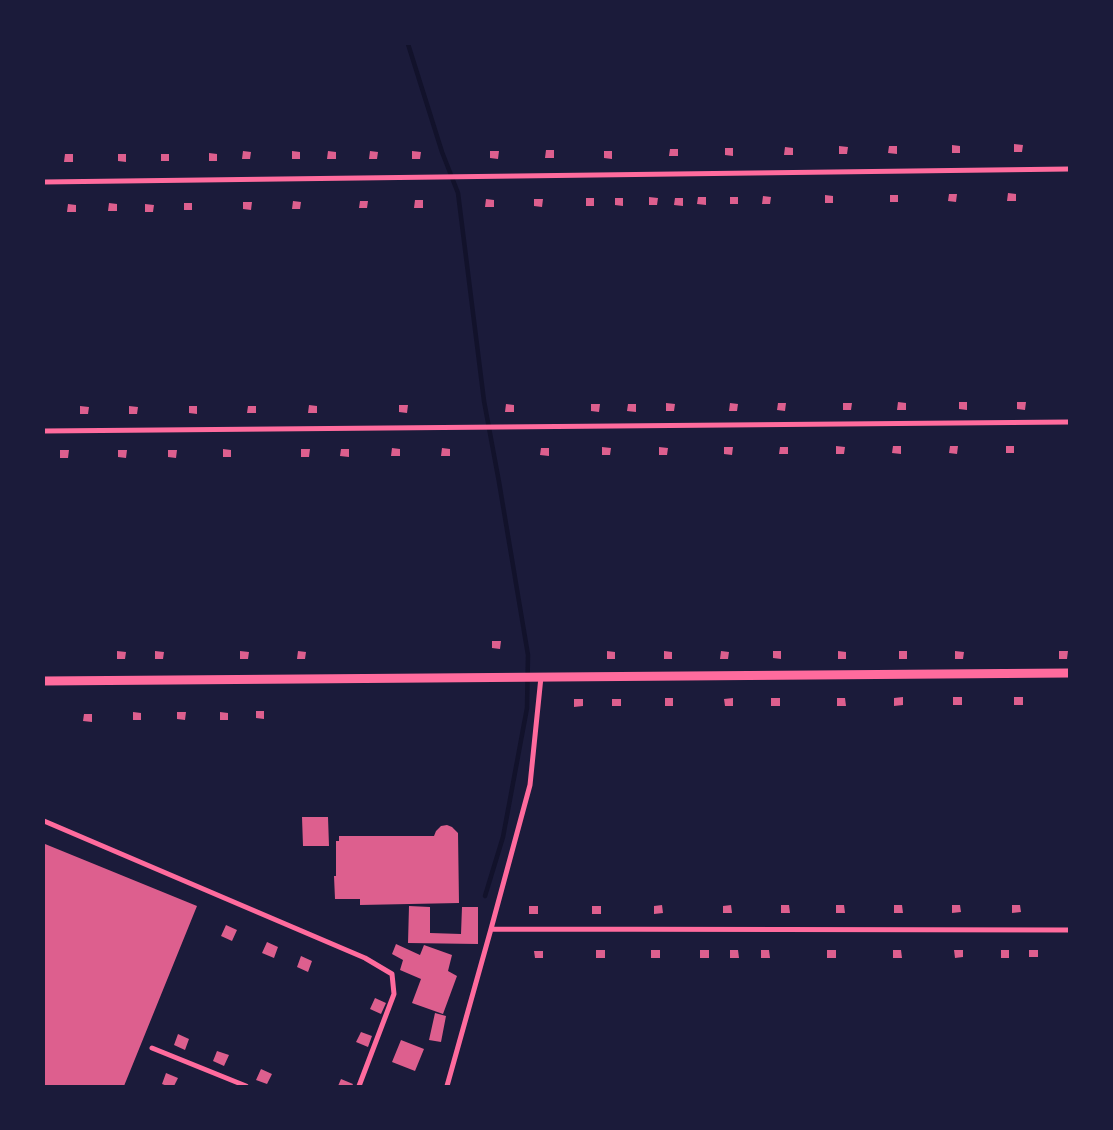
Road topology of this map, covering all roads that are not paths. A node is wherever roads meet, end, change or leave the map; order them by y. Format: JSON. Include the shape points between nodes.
{"nodes":[{"id":1,"x":1069,"y":169,"type":"edge"},
{"id":2,"x":44,"y":182,"type":"edge"},
{"id":3,"x":1069,"y":422,"type":"edge"},
{"id":4,"x":44,"y":431,"type":"edge"},
{"id":5,"x":1069,"y":673,"type":"edge"},
{"id":6,"x":541,"y":677,"type":"junction"},
{"id":7,"x":44,"y":681,"type":"edge"},
{"id":8,"x":44,"y":821,"type":"edge"},
{"id":9,"x":491,"y":929,"type":"junction"},
{"id":10,"x":1069,"y":930,"type":"edge"},
{"id":11,"x":152,"y":1048,"type":"dead end"},
{"id":12,"x":246,"y":1086,"type":"edge"},
{"id":13,"x":359,"y":1086,"type":"edge"},
{"id":14,"x":447,"y":1086,"type":"edge"}],
"edges":[{"from":1,"to":2,"type":"street"},
{"from":3,"to":4,"type":"street"},
{"from":5,"to":6,"type":"main road"},
{"from":6,"to":7,"type":"main road"},
{"from":6,"to":9,"type":"street","via":[[530,785]]},
{"from":8,"to":13,"type":"street","via":[[365,958],[392,974],[394,994]]},
{"from":9,"to":10,"type":"street"},
{"from":9,"to":14,"type":"street"},
{"from":11,"to":12,"type":"street"}]}
